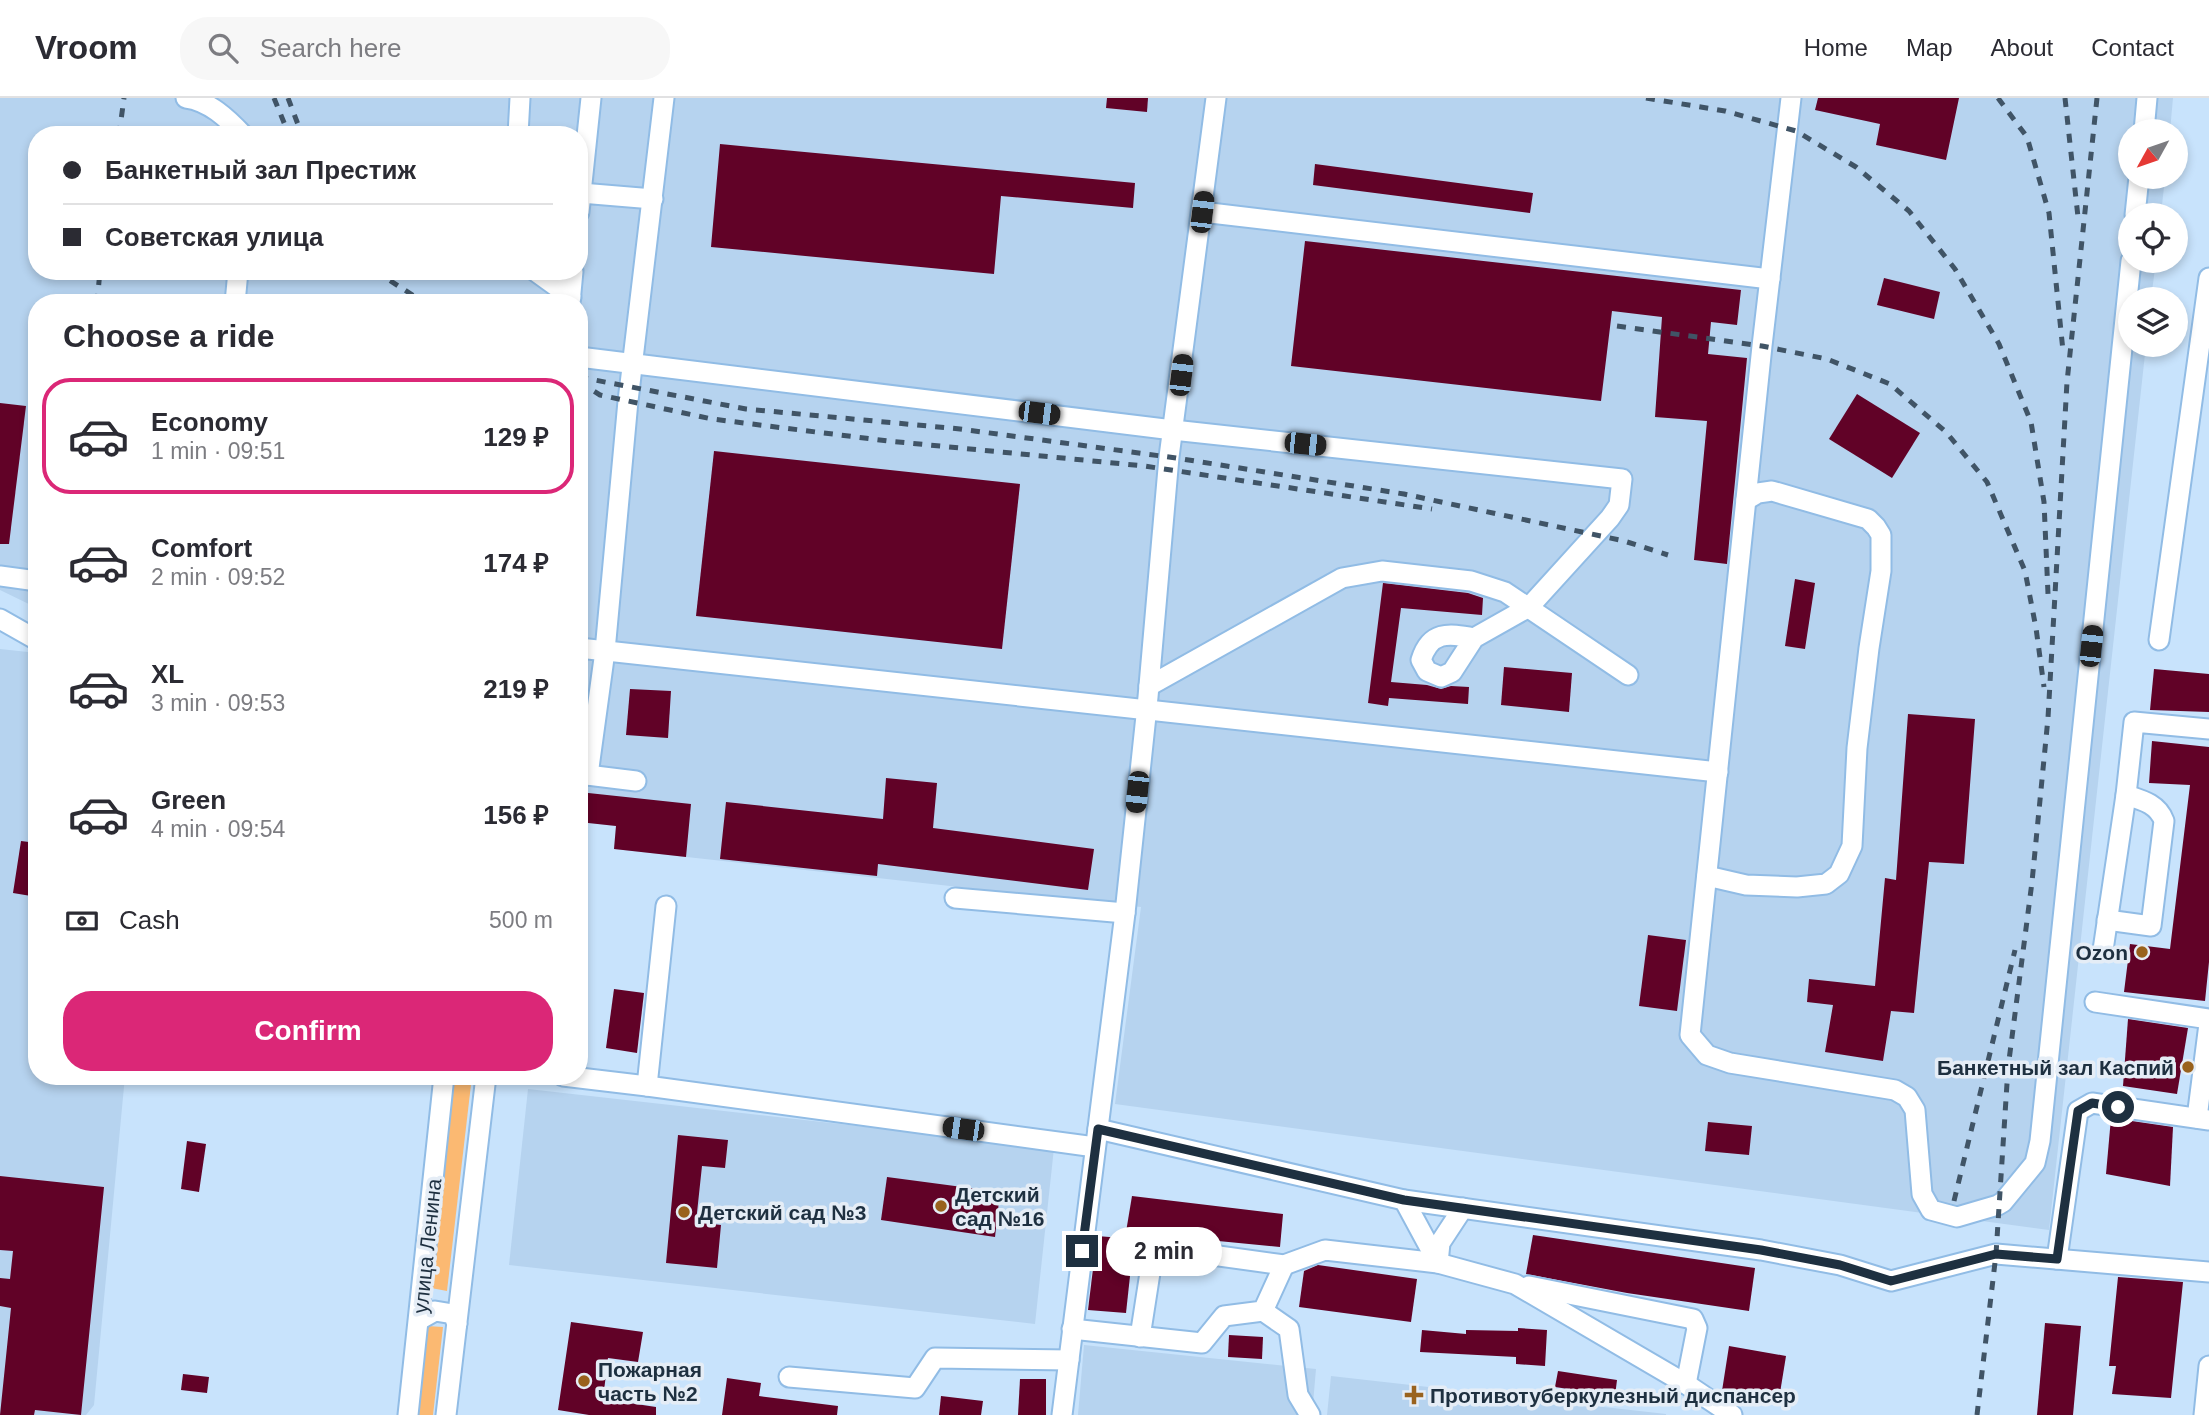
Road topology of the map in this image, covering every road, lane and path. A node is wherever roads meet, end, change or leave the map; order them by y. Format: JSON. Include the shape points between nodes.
{"nodes":[{"id":1,"x":186,"y":98,"type":"edge"},
{"id":2,"x":520,"y":98,"type":"edge"},
{"id":3,"x":592,"y":98,"type":"edge"},
{"id":4,"x":664,"y":98,"type":"edge"},
{"id":5,"x":1216,"y":98,"type":"edge"},
{"id":6,"x":1791,"y":98,"type":"edge"},
{"id":7,"x":2147,"y":98,"type":"edge"},
{"id":8,"x":2145,"y":119,"type":"edge"},
{"id":9,"x":235,"y":126,"type":"edge"},
{"id":10,"x":518,"y":126,"type":"edge"},
{"id":11,"x":588,"y":133,"type":"edge"},
{"id":12,"x":653,"y":199,"type":"junction"},
{"id":13,"x":588,"y":202,"type":"edge"},
{"id":14,"x":1202,"y":212,"type":"junction"},
{"id":15,"x":2130,"y":273,"type":"edge"},
{"id":16,"x":2209,"y":278,"type":"edge"},
{"id":17,"x":1770,"y":279,"type":"junction"},
{"id":18,"x":546,"y":280,"type":"edge"},
{"id":19,"x":563,"y":294,"type":"edge"},
{"id":20,"x":588,"y":358,"type":"edge"},
{"id":21,"x":634,"y":364,"type":"junction"},
{"id":22,"x":1173,"y":429,"type":"junction"},
{"id":23,"x":1746,"y":500,"type":"junction"},
{"id":24,"x":0,"y":576,"type":"edge"},
{"id":25,"x":28,"y":580,"type":"edge"},
{"id":26,"x":1529,"y":607,"type":"junction"},
{"id":27,"x":0,"y":619,"type":"edge"},
{"id":28,"x":28,"y":635,"type":"edge"},
{"id":29,"x":1474,"y":638,"type":"dead end"},
{"id":30,"x":2159,"y":640,"type":"dead end"},
{"id":31,"x":588,"y":649,"type":"edge"},
{"id":32,"x":605,"y":651,"type":"junction"},
{"id":33,"x":1628,"y":675,"type":"dead end"},
{"id":34,"x":1149,"y":686,"type":"junction"},
{"id":35,"x":1146,"y":711,"type":"junction"},
{"id":36,"x":2209,"y":729,"type":"edge"},
{"id":37,"x":588,"y":746,"type":"edge"},
{"id":38,"x":1718,"y":772,"type":"junction"},
{"id":39,"x":588,"y":775,"type":"edge"},
{"id":40,"x":636,"y":780,"type":"dead end"},
{"id":41,"x":2126,"y":795,"type":"junction"},
{"id":42,"x":1707,"y":876,"type":"junction"},
{"id":43,"x":955,"y":898,"type":"dead end"},
{"id":44,"x":666,"y":906,"type":"dead end"},
{"id":45,"x":1125,"y":913,"type":"junction"},
{"id":46,"x":2107,"y":920,"type":"junction"},
{"id":47,"x":2103,"y":950,"type":"dead end"},
{"id":48,"x":2095,"y":1003,"type":"dead end"},
{"id":49,"x":2209,"y":1018,"type":"edge"},
{"id":50,"x":2209,"y":1024,"type":"edge"},
{"id":51,"x":588,"y":1079,"type":"edge"},
{"id":52,"x":443,"y":1085,"type":"edge"},
{"id":53,"x":485,"y":1085,"type":"edge"},
{"id":54,"x":647,"y":1086,"type":"junction"},
{"id":55,"x":2203,"y":1119,"type":"edge"},
{"id":56,"x":1096,"y":1138,"type":"junction"},
{"id":57,"x":1404,"y":1200,"type":"junction"},
{"id":58,"x":1464,"y":1208,"type":"junction"},
{"id":59,"x":2057,"y":1259,"type":"junction"},
{"id":60,"x":1438,"y":1263,"type":"junction"},
{"id":61,"x":1284,"y":1265,"type":"junction"},
{"id":62,"x":2209,"y":1272,"type":"edge"},
{"id":63,"x":1515,"y":1284,"type":"junction"},
{"id":64,"x":1263,"y":1311,"type":"junction"},
{"id":65,"x":419,"y":1320,"type":"junction"},
{"id":66,"x":457,"y":1324,"type":"junction"},
{"id":67,"x":1072,"y":1329,"type":"junction"},
{"id":68,"x":1140,"y":1337,"type":"junction"},
{"id":69,"x":1069,"y":1360,"type":"junction"},
{"id":70,"x":2209,"y":1366,"type":"edge"},
{"id":71,"x":789,"y":1377,"type":"dead end"},
{"id":72,"x":1686,"y":1384,"type":"junction"},
{"id":73,"x":408,"y":1415,"type":"edge"},
{"id":74,"x":446,"y":1415,"type":"edge"},
{"id":75,"x":1062,"y":1415,"type":"edge"},
{"id":76,"x":1310,"y":1415,"type":"edge"},
{"id":77,"x":1732,"y":1415,"type":"edge"},
{"id":78,"x":2204,"y":1415,"type":"edge"}],
"edges":[{"from":1,"to":9,"type":"street","via":[[200,100]]},
{"from":2,"to":10,"type":"street"},
{"from":3,"to":11,"type":"street"},
{"from":4,"to":12,"type":"street"},
{"from":5,"to":14,"type":"street"},
{"from":6,"to":17,"type":"street"},
{"from":7,"to":8,"type":"street"},
{"from":12,"to":13,"type":"street"},
{"from":12,"to":21,"type":"street"},
{"from":14,"to":17,"type":"street"},
{"from":14,"to":22,"type":"street"},
{"from":15,"to":42,"type":"street","via":[[2040,1141],[2035,1163],[2003,1202],[1957,1217],[1931,1210],[1922,1194],[1915,1110],[1907,1097],[1895,1090],[1730,1063],[1707,1055],[1690,1035]]},
{"from":16,"to":30,"type":"street"},
{"from":17,"to":23,"type":"street"},
{"from":18,"to":19,"type":"street"},
{"from":20,"to":21,"type":"street"},
{"from":21,"to":22,"type":"street"},
{"from":21,"to":32,"type":"street"},
{"from":22,"to":26,"type":"street","via":[[1622,479],[1619,505],[1610,518]]},
{"from":22,"to":34,"type":"street"},
{"from":23,"to":38,"type":"street"},
{"from":23,"to":42,"type":"street","via":[[1772,491],[1868,519],[1881,536],[1881,571],[1857,748],[1852,846],[1839,874],[1826,884],[1797,887],[1746,885]]},
{"from":24,"to":25,"type":"street"},
{"from":26,"to":29,"type":"street"},
{"from":26,"to":33,"type":"street"},
{"from":26,"to":34,"type":"street","via":[[1505,592],[1471,581],[1382,571],[1342,578]]},
{"from":27,"to":28,"type":"street"},
{"from":31,"to":32,"type":"street"},
{"from":32,"to":35,"type":"street"},
{"from":32,"to":37,"type":"street"},
{"from":34,"to":35,"type":"street"},
{"from":35,"to":38,"type":"street"},
{"from":35,"to":45,"type":"street"},
{"from":36,"to":41,"type":"street","via":[[2134,722]]},
{"from":38,"to":42,"type":"street"},
{"from":39,"to":40,"type":"street"},
{"from":41,"to":46,"type":"street"},
{"from":41,"to":46,"type":"street","via":[[2150,803],[2164,821],[2151,926]]},
{"from":43,"to":45,"type":"street"},
{"from":44,"to":54,"type":"street"},
{"from":45,"to":56,"type":"street"},
{"from":46,"to":47,"type":"street"},
{"from":48,"to":49,"type":"street"},
{"from":50,"to":55,"type":"street"},
{"from":51,"to":54,"type":"street"},
{"from":52,"to":65,"type":"street","name":"улица Ленина"},
{"from":53,"to":66,"type":"street"},
{"from":54,"to":56,"type":"street"},
{"from":55,"to":59,"type":"street","via":[[2092,1103],[2078,1111]]},
{"from":56,"to":57,"type":"street"},
{"from":56,"to":67,"type":"street"},
{"from":57,"to":58,"type":"street"},
{"from":57,"to":60,"type":"street"},
{"from":58,"to":59,"type":"street","via":[[1761,1250],[1840,1265],[1891,1281],[1996,1254]]},
{"from":58,"to":60,"type":"street","via":[[1440,1243]]},
{"from":59,"to":62,"type":"street"},
{"from":60,"to":61,"type":"street","via":[[1325,1250]]},
{"from":60,"to":63,"type":"street"},
{"from":61,"to":64,"type":"street"},
{"from":61,"to":68,"type":"street","via":[[1154,1247]]},
{"from":63,"to":72,"type":"street"},
{"from":63,"to":72,"type":"street","via":[[1692,1319],[1697,1328]]},
{"from":64,"to":68,"type":"street","via":[[1224,1316],[1202,1343]]},
{"from":64,"to":76,"type":"street","via":[[1289,1329],[1298,1395]]},
{"from":65,"to":66,"type":"street","via":[[435,1311],[453,1314]]},
{"from":65,"to":73,"type":"street","name":"улица Ленина"},
{"from":66,"to":74,"type":"street"},
{"from":67,"to":68,"type":"street"},
{"from":67,"to":69,"type":"street"},
{"from":69,"to":71,"type":"street","via":[[935,1358],[915,1388]]},
{"from":69,"to":75,"type":"street"},
{"from":70,"to":78,"type":"street"},
{"from":72,"to":77,"type":"street"}]}
